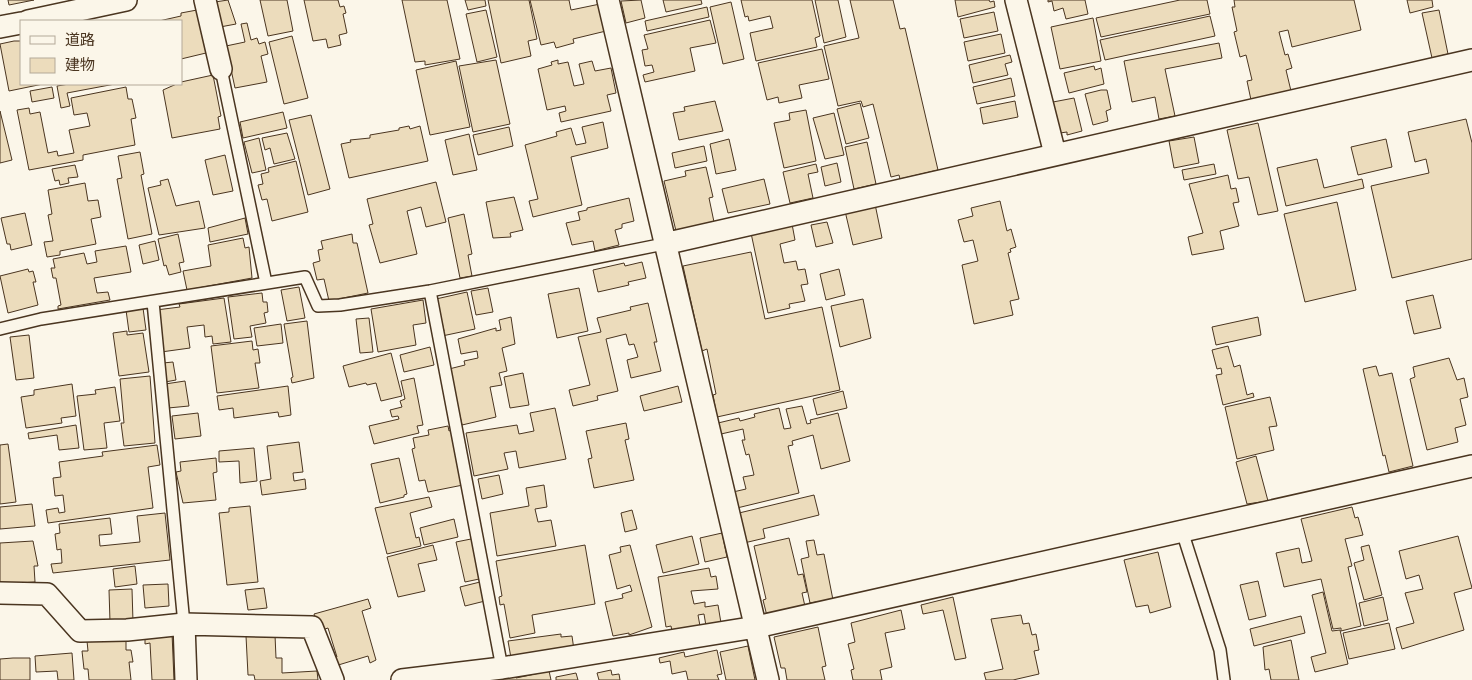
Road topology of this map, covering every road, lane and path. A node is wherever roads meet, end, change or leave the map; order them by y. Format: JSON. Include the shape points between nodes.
{"nodes":[{"id":1,"x":126,"y":0,"type":"edge"},
{"id":2,"x":205,"y":0,"type":"edge"},
{"id":3,"x":608,"y":0,"type":"edge"},
{"id":4,"x":1016,"y":0,"type":"edge"},
{"id":5,"x":33,"y":20,"type":"edge"},
{"id":6,"x":20,"y":23,"type":"edge"},
{"id":7,"x":0,"y":27,"type":"edge"},
{"id":8,"x":1472,"y":60,"type":"edge"},
{"id":9,"x":221,"y":69,"type":"joint"},
{"id":10,"x":1055,"y":154,"type":"junction"},
{"id":11,"x":664,"y":244,"type":"junction"},
{"id":12,"x":266,"y":283,"type":"junction"},
{"id":13,"x":430,"y":291,"type":"junction"},
{"id":14,"x":153,"y":302,"type":"junction"},
{"id":15,"x":0,"y":328,"type":"edge"},
{"id":16,"x":1472,"y":466,"type":"edge"},
{"id":17,"x":1182,"y":531,"type":"junction"},
{"id":18,"x":0,"y":593,"type":"edge"},
{"id":19,"x":184,"y":624,"type":"junction"},
{"id":20,"x":756,"y":627,"type":"junction"},
{"id":21,"x":502,"y":668,"type":"junction"},
{"id":22,"x":186,"y":680,"type":"edge"},
{"id":23,"x":333,"y":680,"type":"edge"},
{"id":24,"x":402,"y":680,"type":"edge"},
{"id":25,"x":768,"y":680,"type":"edge"},
{"id":26,"x":1224,"y":680,"type":"edge"}],
"edges":[{"from":1,"to":5,"type":"street"},
{"from":2,"to":9,"type":"street"},
{"from":3,"to":11,"type":"street"},
{"from":4,"to":10,"type":"street"},
{"from":6,"to":7,"type":"street"},
{"from":8,"to":10,"type":"street","via":[[1306,100]]},
{"from":9,"to":12,"type":"lane"},
{"from":10,"to":11,"type":"street"},
{"from":11,"to":13,"type":"lane"},
{"from":11,"to":20,"type":"street"},
{"from":12,"to":13,"type":"lane","via":[[305,277],[318,306]]},
{"from":12,"to":14,"type":"lane"},
{"from":13,"to":21,"type":"lane"},
{"from":14,"to":15,"type":"lane"},
{"from":14,"to":19,"type":"lane"},
{"from":16,"to":17,"type":"street"},
{"from":17,"to":20,"type":"street"},
{"from":17,"to":26,"type":"lane","via":[[1220,650]]},
{"from":18,"to":19,"type":"street","via":[[47,594],[80,631]]},
{"from":19,"to":22,"type":"street"},
{"from":19,"to":23,"type":"street","via":[[312,627]]},
{"from":20,"to":21,"type":"street"},
{"from":20,"to":25,"type":"street"},
{"from":21,"to":24,"type":"street"}]}
